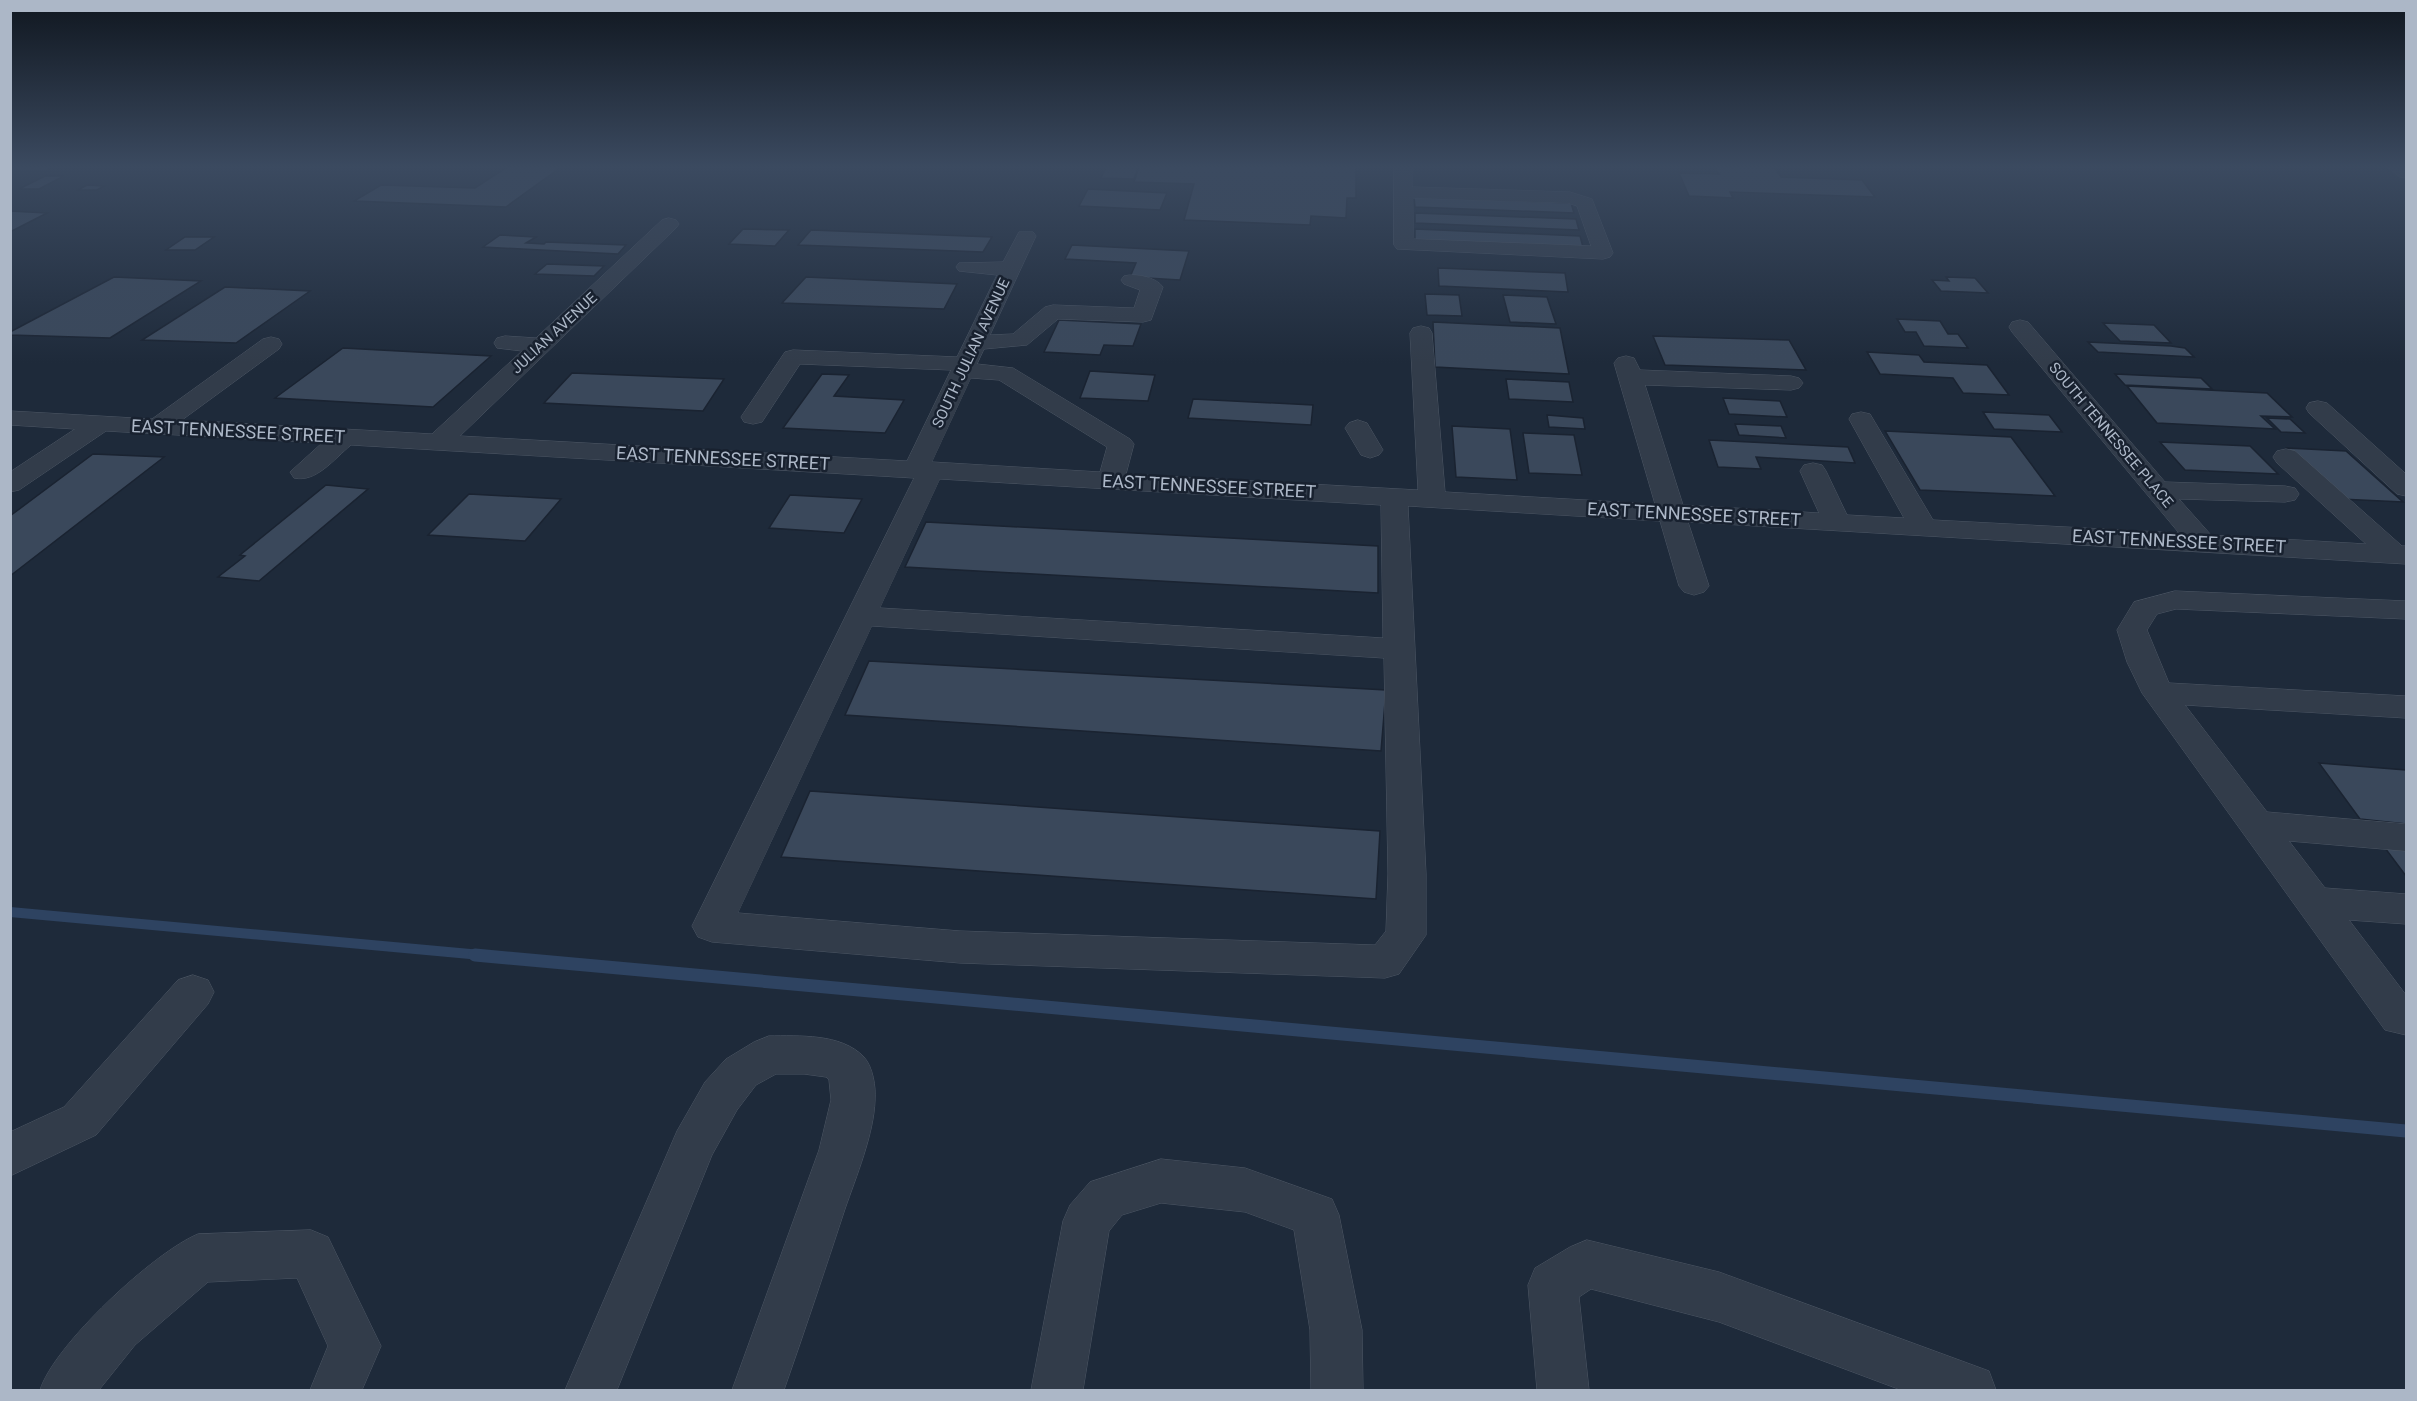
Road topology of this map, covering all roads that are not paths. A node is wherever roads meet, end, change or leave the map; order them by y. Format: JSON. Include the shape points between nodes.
{"nodes":[{"id":1,"x":660,"y":232,"type":"edge"},
{"id":2,"x":1404,"y":232,"type":"edge"},
{"id":3,"x":1596,"y":232,"type":"edge"},
{"id":4,"x":1026,"y":236,"type":"dead end"},
{"id":5,"x":966,"y":267,"type":"dead end"},
{"id":6,"x":1011,"y":269,"type":"junction"},
{"id":7,"x":1131,"y":280,"type":"dead end"},
{"id":8,"x":2020,"y":327,"type":"dead end"},
{"id":9,"x":1421,"y":333,"type":"dead end"},
{"id":10,"x":505,"y":343,"type":"dead end"},
{"id":11,"x":976,"y":343,"type":"junction"},
{"id":12,"x":271,"y":344,"type":"dead end"},
{"id":13,"x":542,"y":345,"type":"junction"},
{"id":14,"x":964,"y":367,"type":"junction"},
{"id":15,"x":1791,"y":383,"type":"dead end"},
{"id":16,"x":2318,"y":408,"type":"dead end"},
{"id":17,"x":753,"y":417,"type":"dead end"},
{"id":18,"x":10,"y":418,"type":"edge"},
{"id":19,"x":1861,"y":418,"type":"dead end"},
{"id":20,"x":101,"y":423,"type":"junction"},
{"id":21,"x":158,"y":426,"type":"junction"},
{"id":22,"x":1358,"y":428,"type":"dead end"},
{"id":23,"x":345,"y":437,"type":"junction"},
{"id":24,"x":439,"y":442,"type":"junction"},
{"id":25,"x":1370,"y":450,"type":"dead end"},
{"id":26,"x":2286,"y":457,"type":"dead end"},
{"id":27,"x":924,"y":470,"type":"junction"},
{"id":28,"x":303,"y":471,"type":"dead end"},
{"id":29,"x":1813,"y":471,"type":"dead end"},
{"id":30,"x":1111,"y":480,"type":"junction"},
{"id":31,"x":10,"y":484,"type":"edge"},
{"id":32,"x":2406,"y":488,"type":"edge"},
{"id":33,"x":2157,"y":490,"type":"junction"},
{"id":34,"x":2284,"y":494,"type":"dead end"},
{"id":35,"x":1394,"y":497,"type":"junction"},
{"id":36,"x":1432,"y":499,"type":"junction"},
{"id":37,"x":1670,"y":513,"type":"junction"},
{"id":38,"x":1837,"y":522,"type":"junction"},
{"id":39,"x":1923,"y":527,"type":"junction"},
{"id":40,"x":2202,"y":543,"type":"junction"},
{"id":41,"x":2400,"y":554,"type":"edge"},
{"id":42,"x":1694,"y":586,"type":"dead end"},
{"id":43,"x":2406,"y":610,"type":"edge"},
{"id":44,"x":862,"y":616,"type":"junction"},
{"id":45,"x":1399,"y":649,"type":"junction"},
{"id":46,"x":2158,"y":693,"type":"junction"},
{"id":47,"x":2406,"y":707,"type":"edge"},
{"id":48,"x":2258,"y":825,"type":"junction"},
{"id":49,"x":2406,"y":837,"type":"edge"},
{"id":50,"x":2314,"y":902,"type":"junction"},
{"id":51,"x":2406,"y":909,"type":"edge"},
{"id":52,"x":193,"y":992,"type":"dead end"},
{"id":53,"x":2406,"y":1018,"type":"edge"},
{"id":54,"x":10,"y":1155,"type":"edge"},
{"id":55,"x":66,"y":1390,"type":"edge"},
{"id":56,"x":336,"y":1390,"type":"edge"},
{"id":57,"x":591,"y":1390,"type":"edge"},
{"id":58,"x":758,"y":1390,"type":"edge"},
{"id":59,"x":1057,"y":1390,"type":"edge"},
{"id":60,"x":1337,"y":1390,"type":"edge"},
{"id":61,"x":1563,"y":1390,"type":"edge"},
{"id":62,"x":1970,"y":1390,"type":"edge"}],
"edges":[{"from":1,"to":13,"type":"street","name":"JULIAN AVENUE"},
{"from":2,"to":3,"type":"street","via":[[1404,245],[1603,253]]},
{"from":4,"to":6,"type":"street","name":"SOUTH JULIAN AVENUE"},
{"from":5,"to":6,"type":"street"},
{"from":6,"to":11,"type":"street","name":"SOUTH JULIAN AVENUE"},
{"from":7,"to":11,"type":"street","via":[[1152,287],[1143,315],[1053,312],[1019,340]]},
{"from":8,"to":33,"type":"street","name":"SOUTH TENNESSEE PLACE"},
{"from":9,"to":36,"type":"street"},
{"from":10,"to":13,"type":"street"},
{"from":11,"to":14,"type":"street","name":"SOUTH JULIAN AVENUE"},
{"from":12,"to":21,"type":"street"},
{"from":13,"to":24,"type":"street","name":"JULIAN AVENUE"},
{"from":14,"to":17,"type":"street","via":[[792,357]]},
{"from":14,"to":27,"type":"street","name":"SOUTH JULIAN AVENUE"},
{"from":14,"to":30,"type":"street","via":[[1005,373],[1121,444]]},
{"from":15,"to":37,"type":"street","via":[[1628,370]]},
{"from":16,"to":32,"type":"street"},
{"from":18,"to":20,"type":"street","name":"EAST TENNESSEE STREET"},
{"from":19,"to":39,"type":"street"},
{"from":20,"to":21,"type":"street","name":"EAST TENNESSEE STREET"},
{"from":20,"to":31,"type":"street"},
{"from":21,"to":23,"type":"street","name":"EAST TENNESSEE STREET"},
{"from":22,"to":25,"type":"street"},
{"from":23,"to":24,"type":"street","name":"EAST TENNESSEE STREET"},
{"from":23,"to":28,"type":"street"},
{"from":24,"to":27,"type":"street","name":"EAST TENNESSEE STREET"},
{"from":26,"to":41,"type":"street"},
{"from":27,"to":30,"type":"street","name":"EAST TENNESSEE STREET"},
{"from":27,"to":44,"type":"street","name":"SOUTH JULIAN AVENUE"},
{"from":29,"to":38,"type":"street"},
{"from":30,"to":35,"type":"street","name":"EAST TENNESSEE STREET"},
{"from":33,"to":34,"type":"street"},
{"from":33,"to":40,"type":"street","name":"SOUTH TENNESSEE PLACE"},
{"from":35,"to":36,"type":"street","name":"EAST TENNESSEE STREET"},
{"from":35,"to":45,"type":"street"},
{"from":36,"to":37,"type":"street","name":"EAST TENNESSEE STREET"},
{"from":37,"to":38,"type":"street","name":"EAST TENNESSEE STREET"},
{"from":37,"to":42,"type":"street"},
{"from":38,"to":39,"type":"street","name":"EAST TENNESSEE STREET"},
{"from":39,"to":40,"type":"street","name":"EAST TENNESSEE STREET"},
{"from":40,"to":41,"type":"street","name":"EAST TENNESSEE STREET"},
{"from":43,"to":46,"type":"street","via":[[2175,600],[2145,608],[2132,630]]},
{"from":44,"to":45,"type":"street"},
{"from":44,"to":45,"type":"street","name":"SOUTH JULIAN AVENUE","via":[[712,926],[960,946],[1384,962],[1406,935]]},
{"from":46,"to":47,"type":"street"},
{"from":46,"to":48,"type":"street"},
{"from":48,"to":49,"type":"street"},
{"from":48,"to":50,"type":"street"},
{"from":50,"to":51,"type":"street"},
{"from":50,"to":53,"type":"street","via":[[2400,1018]]},
{"from":52,"to":54,"type":"street","via":[[80,1121]]},
{"from":55,"to":56,"type":"street","via":[[117,1327],[198,1258],[311,1254],[355,1346]]},
{"from":57,"to":58,"type":"street","via":[[693,1146],[721,1096],[741,1072],[769,1055],[837,1060],[850,1072],[853,1100],[844,1140]]},
{"from":59,"to":60,"type":"street","via":[[1088,1221],[1107,1198],[1161,1181],[1245,1190],[1315,1215],[1336,1330]]},
{"from":61,"to":62,"type":"street","via":[[1553,1285],[1587,1264],[1719,1297]]}]}
